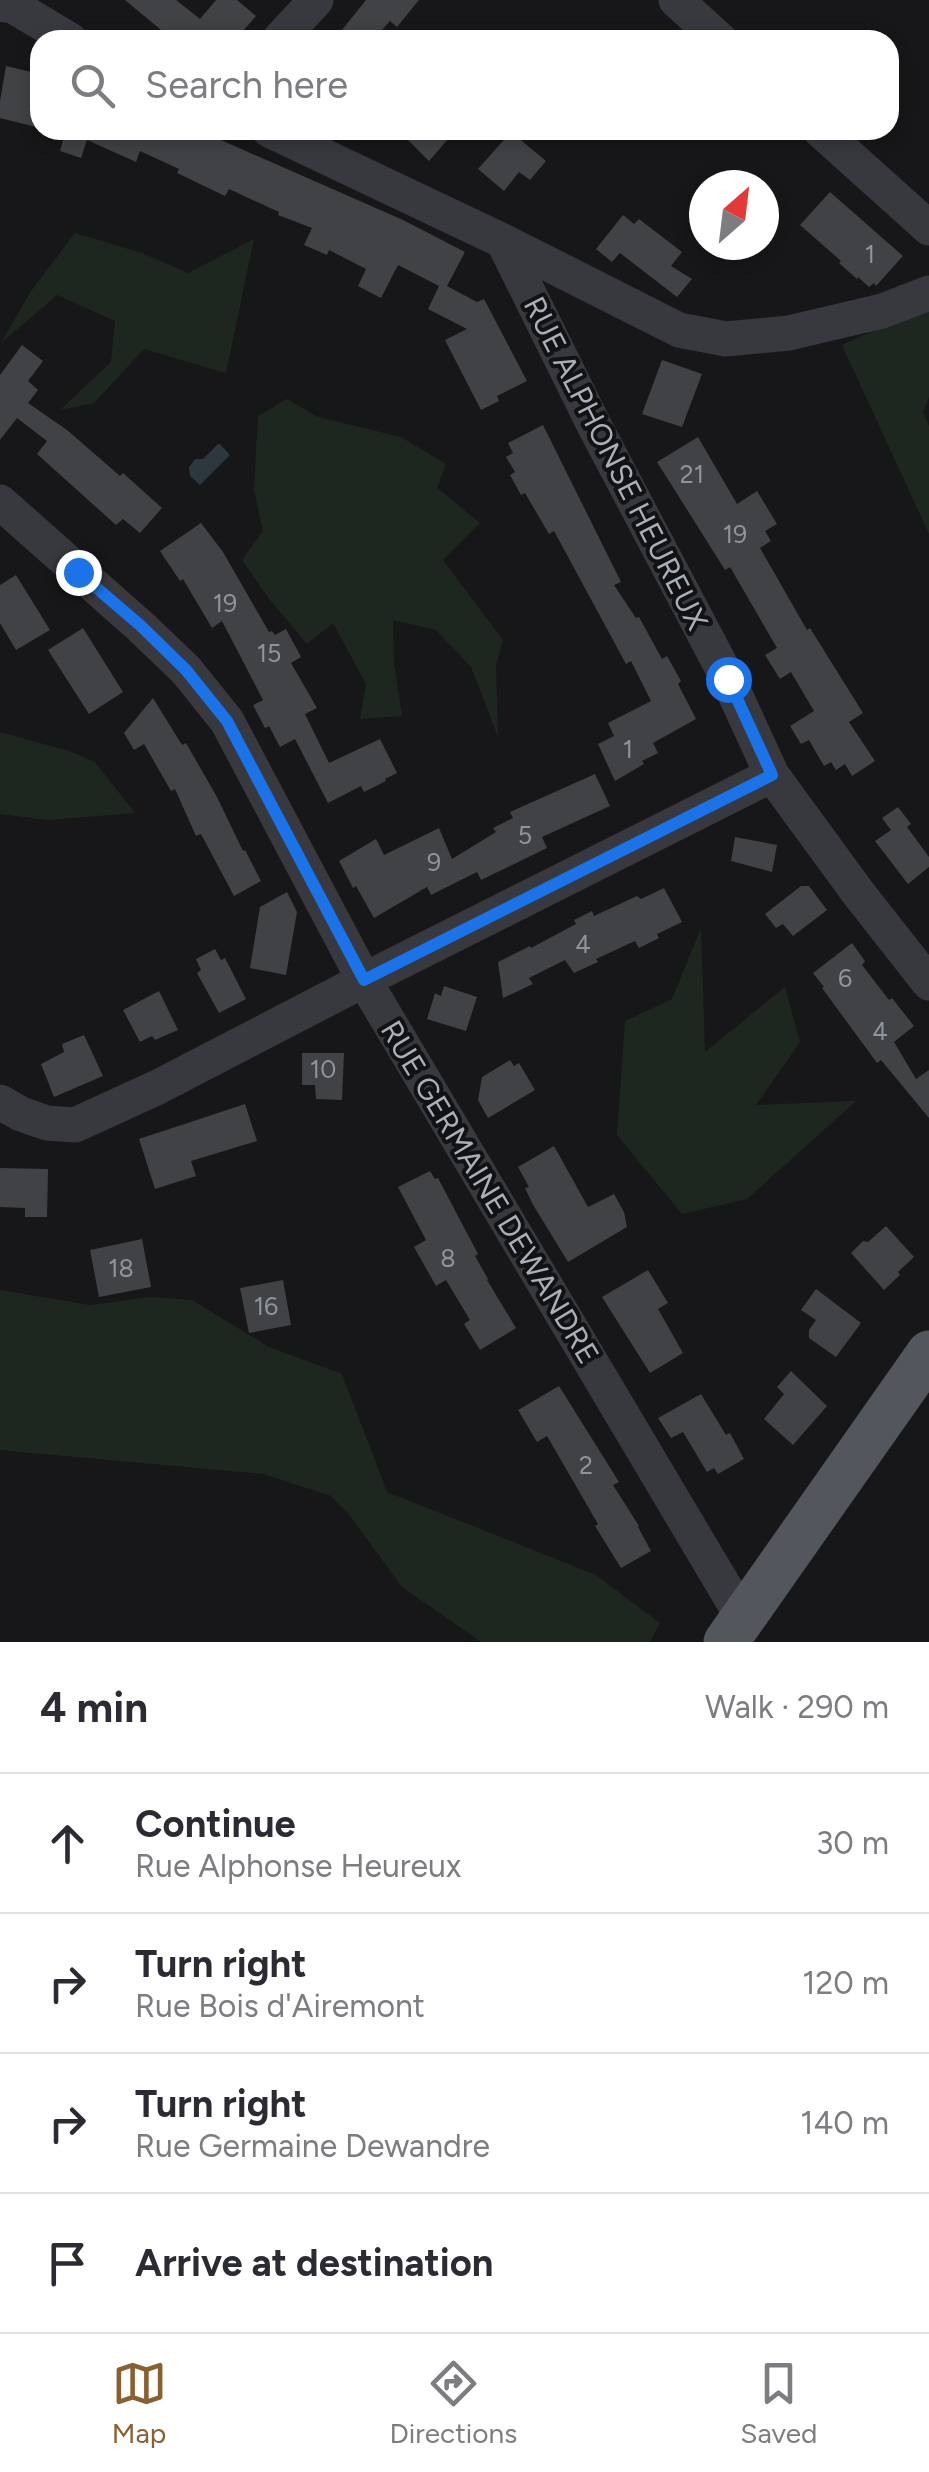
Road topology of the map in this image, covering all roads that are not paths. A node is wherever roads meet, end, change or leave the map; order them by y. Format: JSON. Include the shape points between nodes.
{"nodes":[{"id":1,"x":316,"y":0,"type":"edge"},
{"id":2,"x":676,"y":0,"type":"edge"},
{"id":3,"x":0,"y":4,"type":"edge"},
{"id":4,"x":51,"y":30,"type":"edge"},
{"id":5,"x":288,"y":30,"type":"edge"},
{"id":6,"x":709,"y":30,"type":"edge"},
{"id":7,"x":30,"y":31,"type":"edge"},
{"id":8,"x":0,"y":32,"type":"edge"},
{"id":9,"x":290,"y":140,"type":"edge"},
{"id":10,"x":831,"y":140,"type":"edge"},
{"id":11,"x":929,"y":228,"type":"edge"},
{"id":12,"x":503,"y":241,"type":"junction"},
{"id":13,"x":929,"y":293,"type":"edge"},
{"id":14,"x":0,"y":502,"type":"edge"},
{"id":15,"x":772,"y":775,"type":"junction"},
{"id":16,"x":364,"y":980,"type":"junction"},
{"id":17,"x":929,"y":983,"type":"edge"},
{"id":18,"x":0,"y":1102,"type":"edge"},
{"id":19,"x":929,"y":1353,"type":"edge"},
{"id":20,"x":734,"y":1630,"type":"edge"}],
"edges":[{"from":1,"to":5,"type":"street"},
{"from":2,"to":6,"type":"street"},
{"from":3,"to":4,"type":"street"},
{"from":7,"to":8,"type":"street"},
{"from":9,"to":12,"type":"street"},
{"from":10,"to":11,"type":"street"},
{"from":12,"to":13,"type":"street","via":[[680,330],[726,339],[789,333]]},
{"from":12,"to":15,"type":"street","name":"RUE ALPHONSE HEUREUX"},
{"from":14,"to":16,"type":"street","name":"RUE GERMAINE DEWANDRE","via":[[141,626],[208,695]]},
{"from":15,"to":16,"type":"street"},
{"from":15,"to":17,"type":"street","name":"RUE ALPHONSE HEUREUX"},
{"from":16,"to":18,"type":"street","via":[[75,1125],[48,1123]]},
{"from":16,"to":20,"type":"street","name":"RUE GERMAINE DEWANDRE"},
{"from":19,"to":20,"type":"main road"}]}
